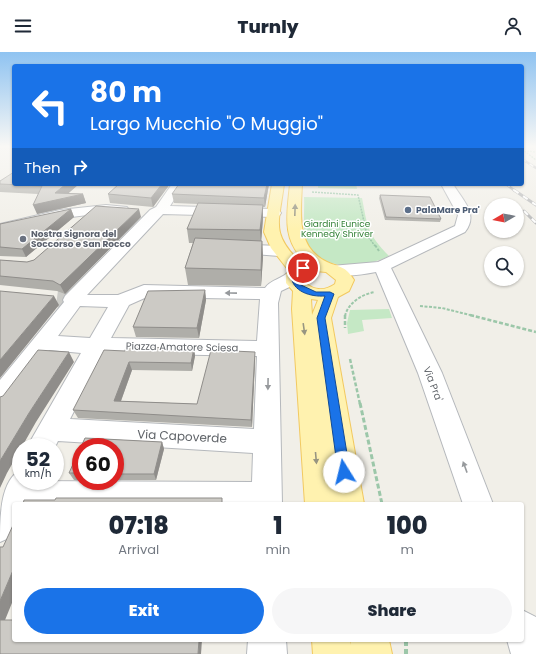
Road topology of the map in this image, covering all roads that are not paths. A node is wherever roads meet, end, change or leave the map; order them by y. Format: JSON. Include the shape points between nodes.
{"nodes":[{"id":1,"x":176,"y":186,"type":"edge"},
{"id":2,"x":278,"y":186,"type":"edge"},
{"id":3,"x":296,"y":186,"type":"edge"},
{"id":4,"x":448,"y":186,"type":"edge"},
{"id":5,"x":94,"y":209,"type":"junction"},
{"id":6,"x":148,"y":211,"type":"junction"},
{"id":7,"x":274,"y":213,"type":"junction"},
{"id":8,"x":0,"y":228,"type":"edge"},
{"id":9,"x":72,"y":228,"type":"edge"},
{"id":10,"x":422,"y":246,"type":"junction"},
{"id":11,"x":216,"y":249,"type":"edge"},
{"id":12,"x":279,"y":251,"type":"junction"},
{"id":13,"x":446,"y":252,"type":"dead end"},
{"id":14,"x":387,"y":264,"type":"junction"},
{"id":15,"x":329,"y":268,"type":"junction"},
{"id":16,"x":299,"y":279,"type":"junction"},
{"id":17,"x":336,"y":291,"type":"junction"},
{"id":18,"x":270,"y":294,"type":"junction"},
{"id":19,"x":73,"y":301,"type":"junction"},
{"id":20,"x":121,"y":301,"type":"junction"},
{"id":21,"x":43,"y":342,"type":"junction"},
{"id":22,"x":94,"y":345,"type":"junction"},
{"id":23,"x":268,"y":349,"type":"junction"},
{"id":24,"x":0,"y":397,"type":"edge"},
{"id":25,"x":45,"y":438,"type":"edge"},
{"id":26,"x":64,"y":438,"type":"edge"},
{"id":27,"x":267,"y":442,"type":"junction"},
{"id":28,"x":19,"y":490,"type":"edge"},
{"id":29,"x":61,"y":490,"type":"edge"},
{"id":30,"x":267,"y":500,"type":"edge"},
{"id":31,"x":13,"y":502,"type":"edge"},
{"id":32,"x":320,"y":502,"type":"edge"},
{"id":33,"x":349,"y":502,"type":"edge"},
{"id":34,"x":477,"y":502,"type":"edge"},
{"id":35,"x":12,"y":503,"type":"edge"},
{"id":36,"x":0,"y":526,"type":"edge"},
{"id":37,"x":524,"y":635,"type":"edge"},
{"id":38,"x":267,"y":642,"type":"edge"},
{"id":39,"x":331,"y":642,"type":"edge"},
{"id":40,"x":370,"y":642,"type":"edge"},
{"id":41,"x":267,"y":654,"type":"edge"},
{"id":42,"x":333,"y":654,"type":"edge"},
{"id":43,"x":372,"y":654,"type":"edge"},
{"id":44,"x":531,"y":654,"type":"edge"}],
"edges":[{"from":1,"to":6,"type":"street"},
{"from":2,"to":7,"type":"main road"},
{"from":15,"to":3,"type":"main road","one_way":true,"via":[[307,256],[297,242],[294,233]]},
{"from":4,"to":10,"type":"street","via":[[466,215],[464,224],[460,229]]},
{"from":5,"to":6,"type":"street"},
{"from":5,"to":8,"type":"street","via":[[70,211]]},
{"from":5,"to":9,"type":"street"},
{"from":6,"to":7,"type":"street"},
{"from":6,"to":19,"type":"street"},
{"from":7,"to":12,"type":"main road","via":[[272,232]]},
{"from":10,"to":13,"type":"street"},
{"from":10,"to":14,"type":"street"},
{"from":11,"to":12,"type":"street"},
{"from":12,"to":16,"type":"main road"},
{"from":14,"to":15,"type":"street","via":[[358,270]]},
{"from":14,"to":17,"type":"street","via":[[374,276]]},
{"from":34,"to":14,"type":"street","name":"Via Pra'","one_way":true,"via":[[430,373],[396,298]]},
{"from":15,"to":16,"type":"main road","via":[[308,267]]},
{"from":15,"to":17,"type":"main road","via":[[345,280]]},
{"from":16,"to":17,"type":"main road","via":[[315,294]]},
{"from":16,"to":18,"type":"street","via":[[294,278],[274,287]]},
{"from":16,"to":32,"type":"main road","one_way":true},
{"from":17,"to":33,"type":"main road","via":[[321,318]]},
{"from":18,"to":20,"type":"street","one_way":true,"via":[[144,291]]},
{"from":18,"to":23,"type":"street"},
{"from":19,"to":20,"type":"street"},
{"from":19,"to":21,"type":"street"},
{"from":20,"to":22,"type":"street"},
{"from":21,"to":22,"type":"street","name":"Piazza Amatore Sciesa"},
{"from":21,"to":24,"type":"street"},
{"from":22,"to":23,"type":"street","name":"Piazza Amatore Sciesa"},
{"from":22,"to":25,"type":"street"},
{"from":23,"to":27,"type":"street","one_way":true},
{"from":26,"to":27,"type":"street","name":"Via Capoverde"},
{"from":27,"to":30,"type":"street"},
{"from":28,"to":31,"type":"street"},
{"from":29,"to":30,"type":"street"},
{"from":35,"to":36,"type":"street"},
{"from":37,"to":44,"type":"street"},
{"from":38,"to":41,"type":"street"},
{"from":39,"to":42,"type":"main road"},
{"from":40,"to":43,"type":"main road"}]}
